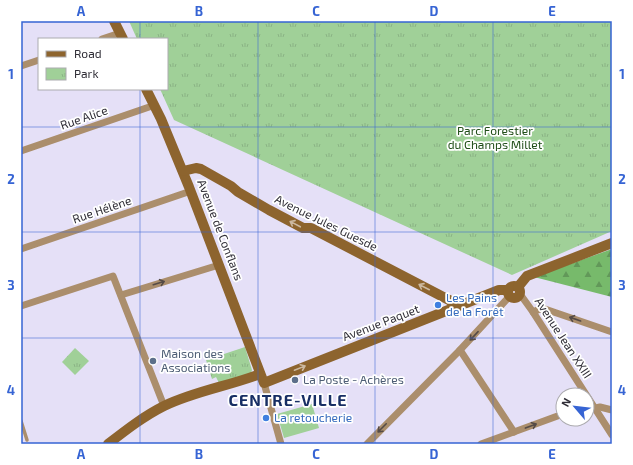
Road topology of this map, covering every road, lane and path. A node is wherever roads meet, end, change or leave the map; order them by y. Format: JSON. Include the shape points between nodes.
{"nodes":[{"id":1,"x":114,"y":21,"type":"edge"},
{"id":2,"x":121,"y":36,"type":"edge"},
{"id":3,"x":108,"y":38,"type":"edge"},
{"id":4,"x":38,"y":60,"type":"edge"},
{"id":5,"x":21,"y":65,"type":"edge"},
{"id":6,"x":146,"y":90,"type":"edge"},
{"id":7,"x":154,"y":105,"type":"junction"},
{"id":8,"x":21,"y":151,"type":"edge"},
{"id":9,"x":183,"y":171,"type":"junction"},
{"id":10,"x":191,"y":191,"type":"junction"},
{"id":11,"x":612,"y":243,"type":"edge"},
{"id":12,"x":21,"y":249,"type":"edge"},
{"id":13,"x":219,"y":265,"type":"junction"},
{"id":14,"x":519,"y":291,"type":"junction"},
{"id":15,"x":508,"y":293,"type":"junction"},
{"id":16,"x":121,"y":295,"type":"junction"},
{"id":17,"x":21,"y":306,"type":"edge"},
{"id":18,"x":458,"y":306,"type":"junction"},
{"id":19,"x":533,"y":312,"type":"junction"},
{"id":20,"x":612,"y":332,"type":"edge"},
{"id":21,"x":460,"y":350,"type":"junction"},
{"id":22,"x":262,"y":378,"type":"junction"},
{"id":23,"x":580,"y":387,"type":"edge"},
{"id":24,"x":164,"y":406,"type":"junction"},
{"id":25,"x":595,"y":407,"type":"edge"},
{"id":26,"x":595,"y":410,"type":"edge"},
{"id":27,"x":612,"y":410,"type":"edge"},
{"id":28,"x":555,"y":417,"type":"edge"},
{"id":29,"x":21,"y":421,"type":"edge"},
{"id":30,"x":514,"y":432,"type":"junction"},
{"id":31,"x":612,"y":434,"type":"edge"},
{"id":32,"x":26,"y":440,"type":"dead end"},
{"id":33,"x":108,"y":444,"type":"edge"},
{"id":34,"x":281,"y":444,"type":"edge"},
{"id":35,"x":367,"y":444,"type":"edge"},
{"id":36,"x":481,"y":444,"type":"edge"}],
"edges":[{"from":1,"to":2,"type":"street"},
{"from":2,"to":3,"type":"street"},
{"from":4,"to":5,"type":"street"},
{"from":6,"to":7,"type":"street","name":"Avenue de Conflans"},
{"from":7,"to":8,"type":"street","name":"Rue Alice"},
{"from":7,"to":9,"type":"street","name":"Avenue de Conflans"},
{"from":9,"to":10,"type":"street","name":"Avenue de Conflans"},
{"from":18,"to":9,"type":"street","name":"Avenue Jules Guesde","one_way":true,"via":[[311,228],[303,228],[269,210],[201,169]]},
{"from":10,"to":12,"type":"street","name":"Rue Hélène"},
{"from":10,"to":13,"type":"street","name":"Avenue de Conflans"},
{"from":11,"to":14,"type":"street","via":[[527,276]]},
{"from":16,"to":13,"type":"street","one_way":true},
{"from":13,"to":22,"type":"street","name":"Avenue de Conflans"},
{"from":14,"to":15,"type":"street","name":"Avenue Paquet","via":[[511,286]]},
{"from":14,"to":19,"type":"street","name":"Avenue Jean XXIII"},
{"from":15,"to":18,"type":"street","name":"Avenue Paquet","via":[[499,290]]},
{"from":15,"to":21,"type":"street","one_way":true},
{"from":16,"to":17,"type":"street","via":[[113,276]]},
{"from":16,"to":24,"type":"street"},
{"from":22,"to":18,"type":"street","name":"Avenue Paquet","one_way":true},
{"from":20,"to":19,"type":"street","one_way":true,"via":[[542,308]]},
{"from":19,"to":23,"type":"street","name":"Avenue Jean XXIII"},
{"from":21,"to":30,"type":"street"},
{"from":21,"to":35,"type":"street","one_way":true},
{"from":22,"to":24,"type":"street","name":"Avenue Paquet","via":[[180,399]]},
{"from":22,"to":34,"type":"street"},
{"from":24,"to":33,"type":"street","name":"Avenue Paquet"},
{"from":25,"to":27,"type":"street"},
{"from":26,"to":31,"type":"street","name":"Avenue Jean XXIII"},
{"from":30,"to":28,"type":"street","one_way":true},
{"from":29,"to":32,"type":"lane"},
{"from":30,"to":36,"type":"street"}]}
